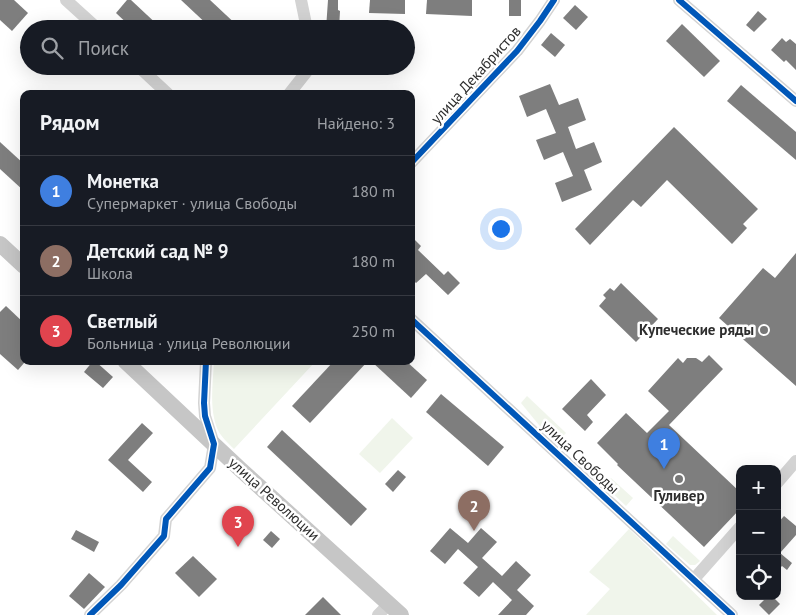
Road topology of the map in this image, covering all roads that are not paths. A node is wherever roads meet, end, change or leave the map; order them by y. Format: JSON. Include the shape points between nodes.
{"nodes":[{"id":1,"x":66,"y":0,"type":"edge"},
{"id":2,"x":301,"y":0,"type":"edge"},
{"id":3,"x":554,"y":0,"type":"edge"},
{"id":4,"x":679,"y":0,"type":"edge"},
{"id":5,"x":88,"y":20,"type":"edge"},
{"id":6,"x":305,"y":20,"type":"edge"},
{"id":7,"x":148,"y":75,"type":"edge"},
{"id":8,"x":304,"y":75,"type":"edge"},
{"id":9,"x":164,"y":90,"type":"edge"},
{"id":10,"x":291,"y":90,"type":"edge"},
{"id":11,"x":796,"y":101,"type":"edge"},
{"id":12,"x":415,"y":159,"type":"edge"},
{"id":13,"x":0,"y":244,"type":"edge"},
{"id":14,"x":20,"y":262,"type":"edge"},
{"id":15,"x":415,"y":323,"type":"edge"},
{"id":16,"x":129,"y":365,"type":"edge"},
{"id":17,"x":206,"y":365,"type":"edge"},
{"id":18,"x":214,"y":444,"type":"junction"},
{"id":19,"x":796,"y":461,"type":"edge"},
{"id":20,"x":781,"y":478,"type":"edge"},
{"id":21,"x":736,"y":532,"type":"edge"},
{"id":22,"x":694,"y":579,"type":"junction"},
{"id":23,"x":383,"y":609,"type":"edge"},
{"id":24,"x":90,"y":615,"type":"edge"},
{"id":25,"x":401,"y":615,"type":"edge"},
{"id":26,"x":732,"y":615,"type":"edge"}],
"edges":[{"from":1,"to":5,"type":"street"},
{"from":2,"to":6,"type":"street"},
{"from":3,"to":12,"type":"street","name":"улица Декабристов","via":[[517,51]]},
{"from":4,"to":11,"type":"street"},
{"from":7,"to":9,"type":"street"},
{"from":8,"to":10,"type":"street"},
{"from":13,"to":14,"type":"main road"},
{"from":15,"to":22,"type":"street","name":"улица Свободы"},
{"from":16,"to":18,"type":"main road","name":"улица Революции"},
{"from":17,"to":18,"type":"street","via":[[205,416]]},
{"from":18,"to":23,"type":"main road","name":"улица Революции"},
{"from":18,"to":24,"type":"street","via":[[210,468],[166,519],[164,536]]},
{"from":19,"to":20,"type":"street"},
{"from":21,"to":22,"type":"street"},
{"from":22,"to":26,"type":"street","name":"улица Свободы"},
{"from":23,"to":25,"type":"main road","name":"улица Революции"}]}
